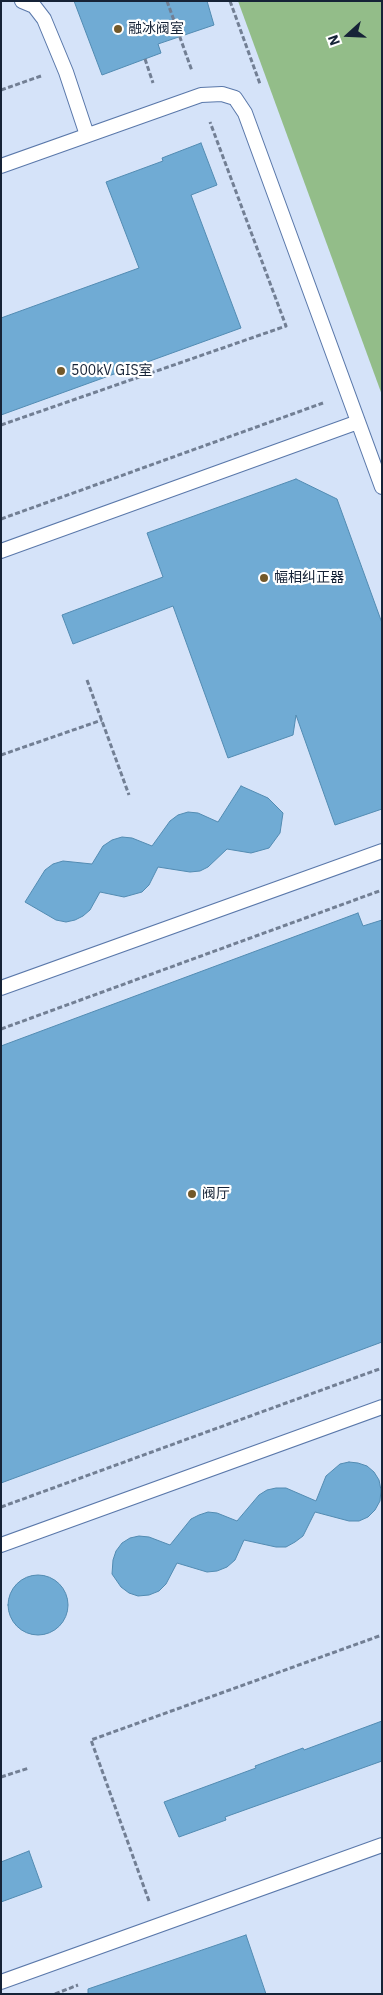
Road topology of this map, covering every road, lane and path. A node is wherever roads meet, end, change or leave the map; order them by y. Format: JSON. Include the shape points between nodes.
{"nodes":[{"id":1,"x":22,"y":1,"type":"edge"},
{"id":2,"x":167,"y":1,"type":"edge"},
{"id":3,"x":42,"y":76,"type":"dead end"},
{"id":4,"x":1,"y":90,"type":"edge"},
{"id":5,"x":201,"y":95,"type":"junction"},
{"id":6,"x":87,"y":135,"type":"junction"},
{"id":7,"x":1,"y":166,"type":"edge"},
{"id":8,"x":348,"y":394,"type":"junction"},
{"id":9,"x":358,"y":422,"type":"junction"},
{"id":10,"x":1,"y":425,"type":"edge"},
{"id":11,"x":382,"y":487,"type":"edge"},
{"id":12,"x":1,"y":519,"type":"edge"},
{"id":13,"x":1,"y":551,"type":"edge"},
{"id":14,"x":87,"y":680,"type":"dead end"},
{"id":15,"x":102,"y":720,"type":"junction"},
{"id":16,"x":1,"y":755,"type":"edge"},
{"id":17,"x":129,"y":795,"type":"dead end"},
{"id":18,"x":382,"y":851,"type":"edge"},
{"id":19,"x":382,"y":890,"type":"edge"},
{"id":20,"x":1,"y":988,"type":"edge"},
{"id":21,"x":1,"y":1029,"type":"edge"},
{"id":22,"x":382,"y":1368,"type":"edge"},
{"id":23,"x":382,"y":1407,"type":"edge"},
{"id":24,"x":1,"y":1507,"type":"edge"},
{"id":25,"x":1,"y":1545,"type":"edge"},
{"id":26,"x":382,"y":1635,"type":"edge"},
{"id":27,"x":28,"y":1768,"type":"dead end"},
{"id":28,"x":1,"y":1778,"type":"edge"},
{"id":29,"x":382,"y":1845,"type":"edge"},
{"id":30,"x":158,"y":1926,"type":"junction"},
{"id":31,"x":1,"y":1982,"type":"edge"}],
"edges":[{"from":1,"to":6,"type":"lane","via":[[34,6],[44,19]]},
{"from":2,"to":5,"type":"path"},
{"from":3,"to":4,"type":"path"},
{"from":5,"to":6,"type":"lane"},
{"from":5,"to":8,"type":"lane","via":[[222,94],[236,98],[245,113]]},
{"from":5,"to":10,"type":"path","via":[[286,326]]},
{"from":6,"to":7,"type":"lane"},
{"from":8,"to":9,"type":"lane"},
{"from":8,"to":12,"type":"path"},
{"from":9,"to":11,"type":"lane"},
{"from":9,"to":13,"type":"lane"},
{"from":14,"to":15,"type":"path"},
{"from":15,"to":16,"type":"path"},
{"from":15,"to":17,"type":"path"},
{"from":18,"to":20,"type":"lane"},
{"from":19,"to":21,"type":"path"},
{"from":22,"to":24,"type":"path"},
{"from":23,"to":25,"type":"lane"},
{"from":26,"to":30,"type":"path","via":[[91,1740]]},
{"from":27,"to":28,"type":"path"},
{"from":29,"to":30,"type":"lane"},
{"from":30,"to":31,"type":"lane"}]}
